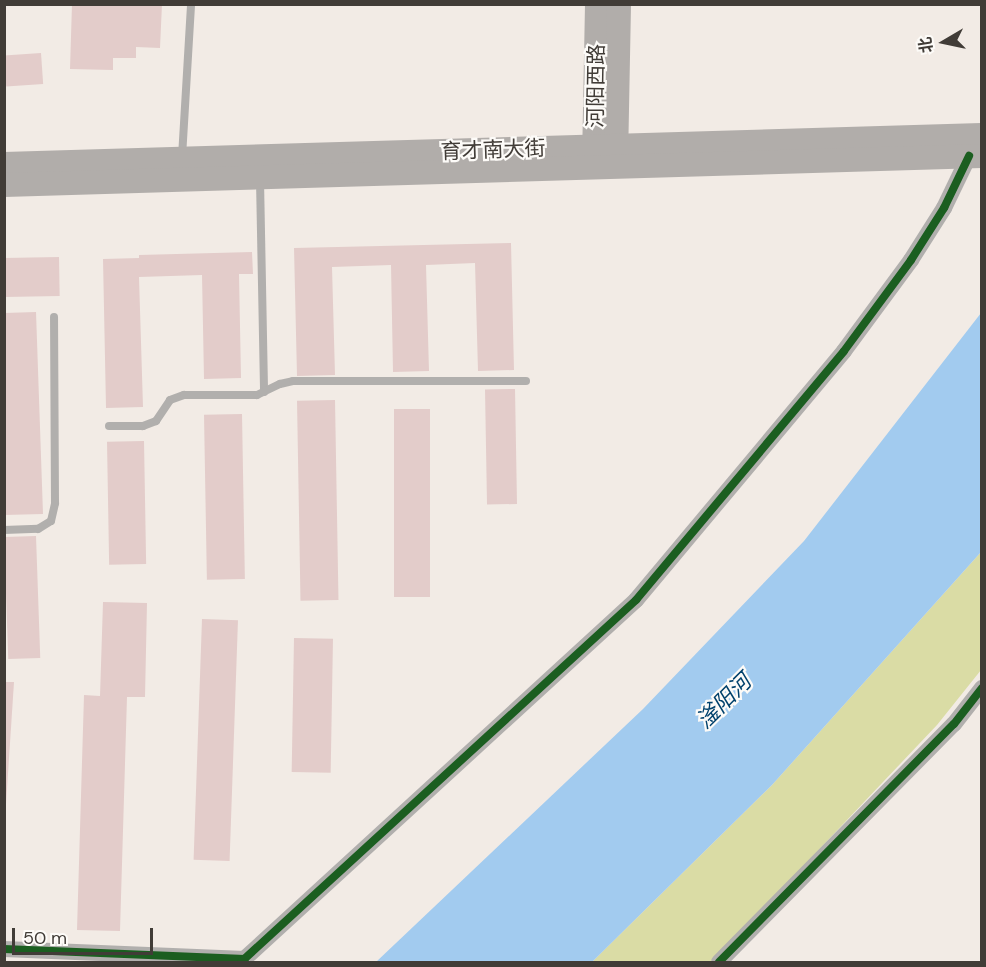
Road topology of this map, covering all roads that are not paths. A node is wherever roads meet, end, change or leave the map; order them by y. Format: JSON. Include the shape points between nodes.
{"nodes":[{"id":1,"x":191,"y":4,"type":"edge"},
{"id":2,"x":597,"y":4,"type":"edge"},
{"id":3,"x":619,"y":4,"type":"edge"},
{"id":4,"x":978,"y":151,"type":"edge"},
{"id":5,"x":606,"y":157,"type":"junction"},
{"id":6,"x":182,"y":159,"type":"junction"},
{"id":7,"x":4,"y":164,"type":"edge"},
{"id":8,"x":260,"y":177,"type":"junction"},
{"id":9,"x":4,"y":185,"type":"edge"},
{"id":10,"x":54,"y":317,"type":"dead end"},
{"id":11,"x":526,"y":381,"type":"dead end"},
{"id":12,"x":264,"y":392,"type":"junction"},
{"id":13,"x":109,"y":426,"type":"dead end"},
{"id":14,"x":4,"y":530,"type":"edge"},
{"id":15,"x":981,"y":688,"type":"edge"},
{"id":16,"x":4,"y":949,"type":"edge"},
{"id":17,"x":243,"y":961,"type":"edge"},
{"id":18,"x":719,"y":963,"type":"edge"}],
"edges":[{"from":1,"to":6,"type":"lane"},
{"from":2,"to":5,"type":"main road","name":"河阳西路"},
{"from":3,"to":5,"type":"main road","name":"河阳西路"},
{"from":4,"to":5,"type":"main road","name":"育才南大街"},
{"from":4,"to":17,"type":"street","via":[[911,260],[850,342],[636,600]]},
{"from":5,"to":6,"type":"main road","name":"育才南大街"},
{"from":5,"to":8,"type":"main road","name":"育才南大街"},
{"from":6,"to":7,"type":"main road","name":"育才南大街"},
{"from":8,"to":9,"type":"main road","name":"育才南大街"},
{"from":8,"to":12,"type":"lane"},
{"from":10,"to":14,"type":"lane","via":[[51,521],[38,529]]},
{"from":11,"to":12,"type":"lane","via":[[293,381]]},
{"from":12,"to":13,"type":"lane","via":[[184,395],[170,400],[156,421],[143,426]]},
{"from":15,"to":18,"type":"street","via":[[954,724]]},
{"from":16,"to":17,"type":"street"}]}
